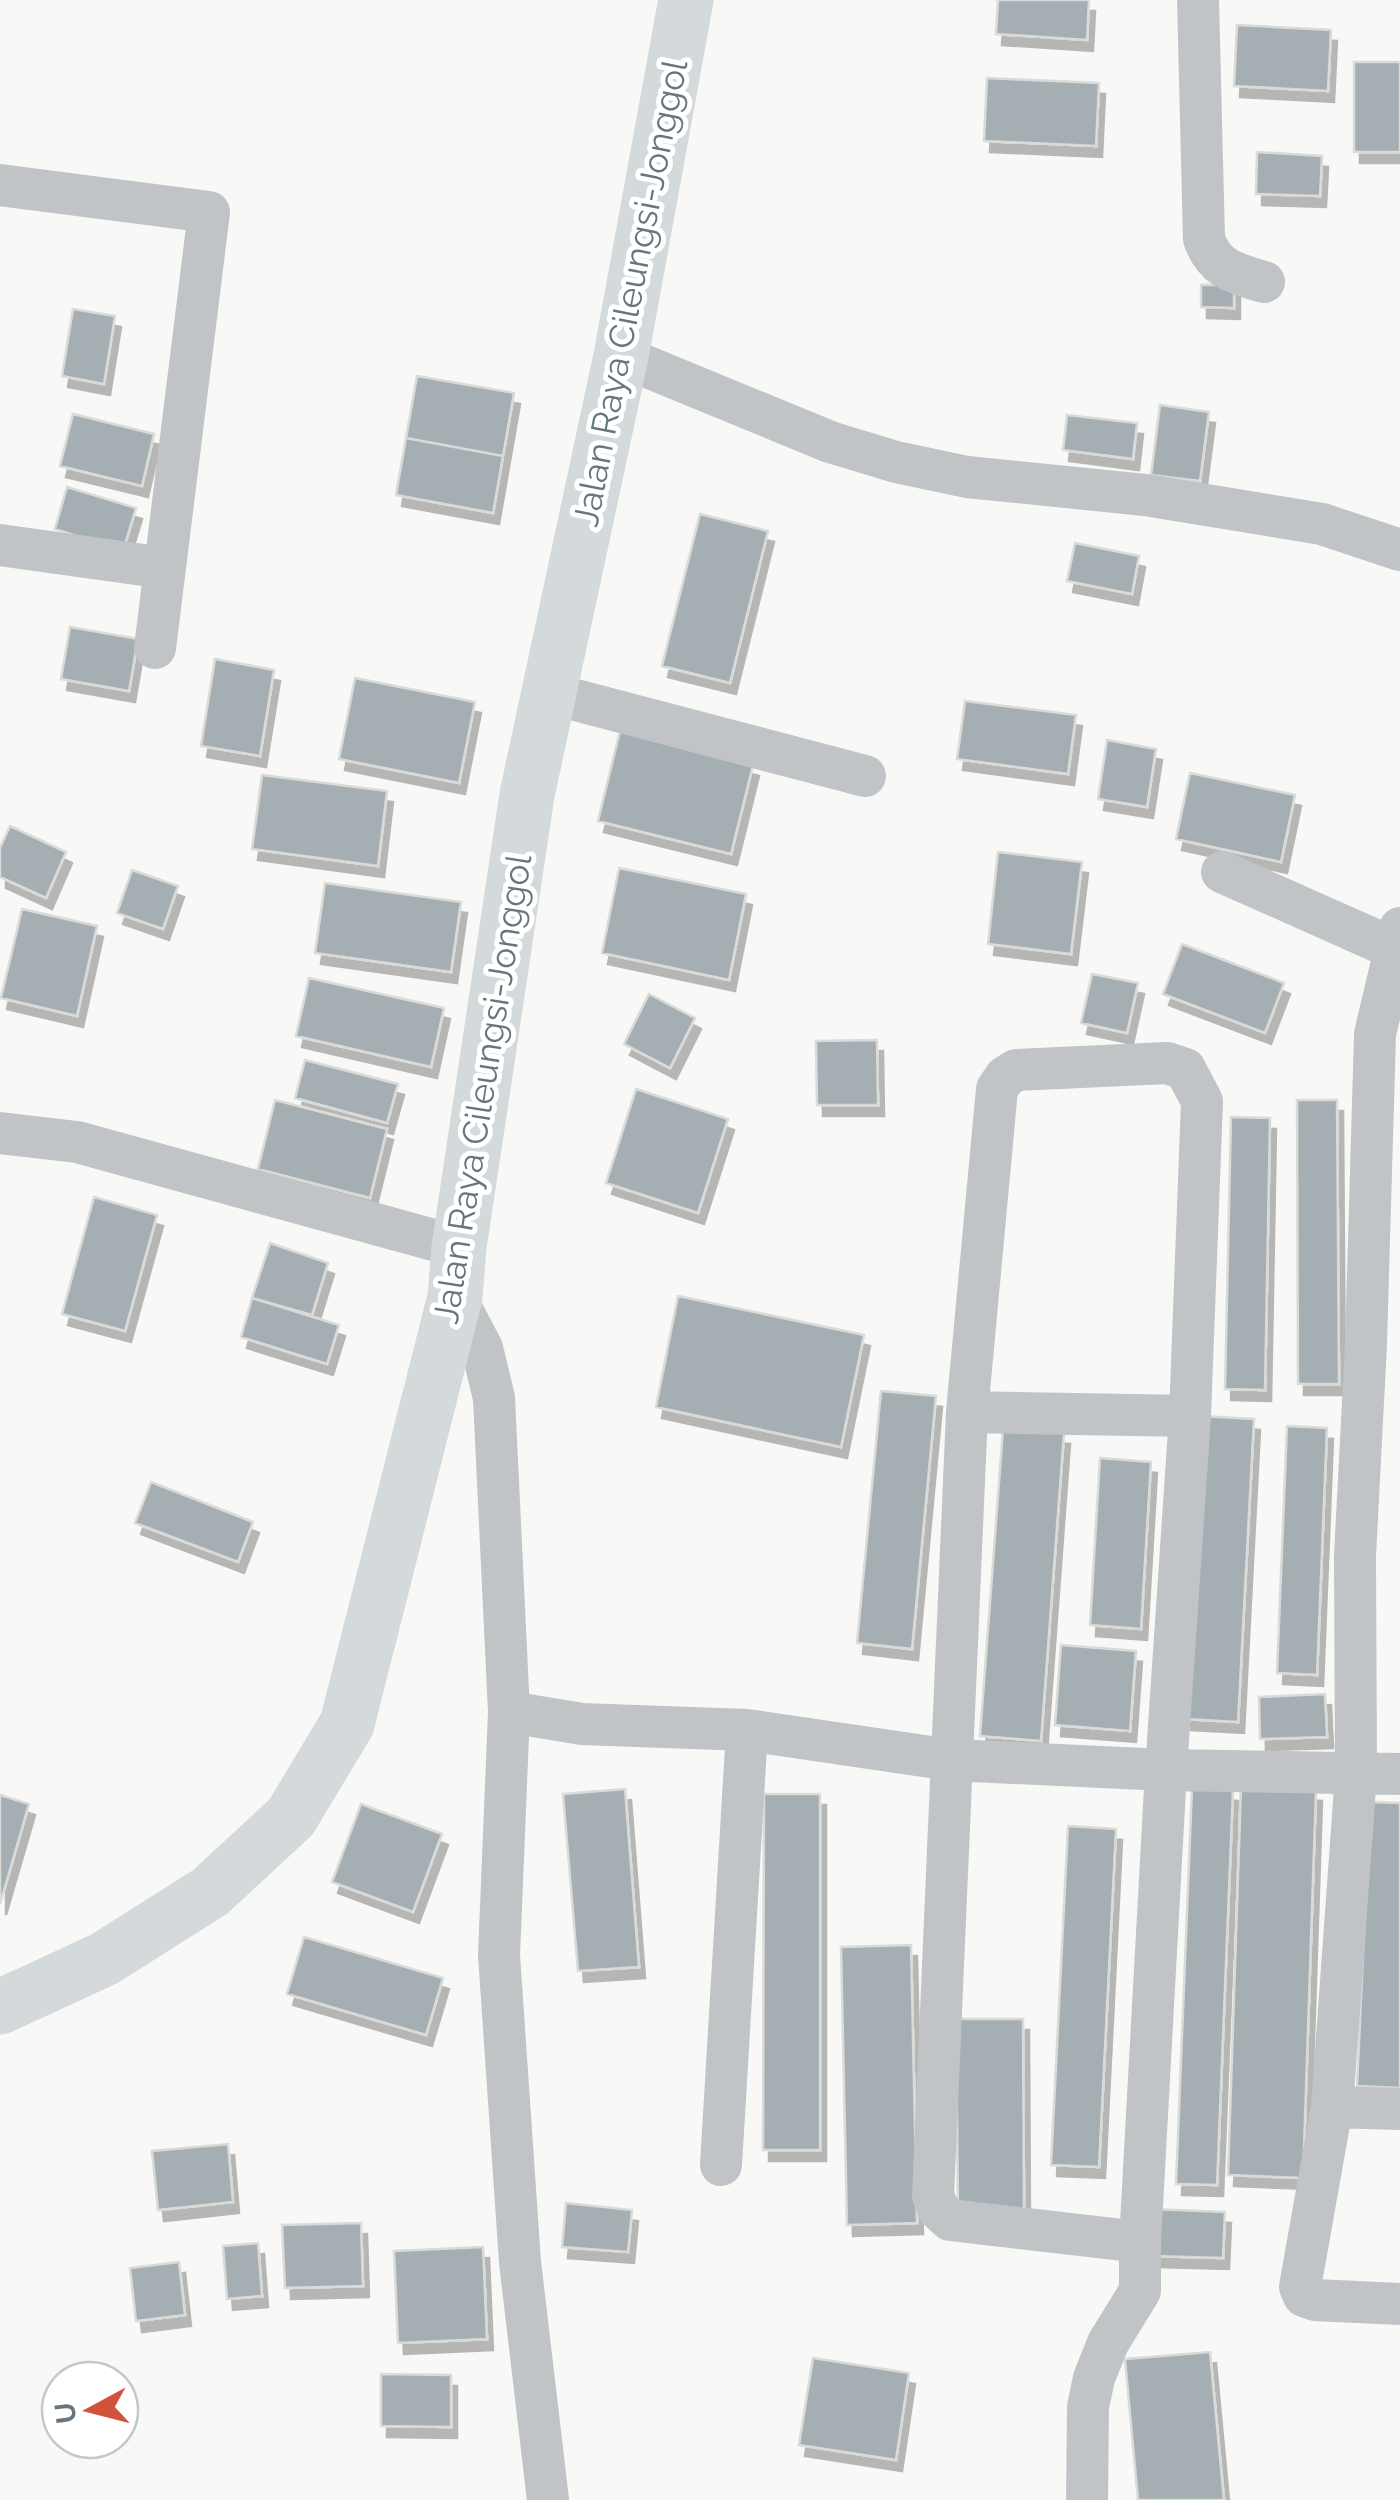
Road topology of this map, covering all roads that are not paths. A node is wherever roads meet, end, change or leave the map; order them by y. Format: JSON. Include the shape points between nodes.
{"nodes":[{"id":1,"x":686,"y":0,"type":"edge"},
{"id":2,"x":1198,"y":0,"type":"edge"},
{"id":3,"x":0,"y":185,"type":"edge"},
{"id":4,"x":1264,"y":282,"type":"dead end"},
{"id":5,"x":622,"y":356,"type":"junction"},
{"id":6,"x":0,"y":545,"type":"edge"},
{"id":7,"x":1400,"y":550,"type":"edge"},
{"id":8,"x":165,"y":568,"type":"junction"},
{"id":9,"x":155,"y":648,"type":"dead end"},
{"id":10,"x":549,"y":692,"type":"junction"},
{"id":11,"x":865,"y":776,"type":"dead end"},
{"id":12,"x":1222,"y":872,"type":"dead end"},
{"id":13,"x":1398,"y":938,"type":"edge"},
{"id":14,"x":0,"y":1133,"type":"edge"},
{"id":15,"x":457,"y":1272,"type":"junction"},
{"id":16,"x":967,"y":1412,"type":"junction"},
{"id":17,"x":1190,"y":1416,"type":"junction"},
{"id":18,"x":509,"y":1712,"type":"junction"},
{"id":19,"x":747,"y":1730,"type":"junction"},
{"id":20,"x":951,"y":1760,"type":"junction"},
{"id":21,"x":1166,"y":1770,"type":"junction"},
{"id":22,"x":1356,"y":1774,"type":"junction"},
{"id":23,"x":1400,"y":1774,"type":"edge"},
{"id":24,"x":0,"y":2006,"type":"edge"},
{"id":25,"x":1332,"y":2107,"type":"junction"},
{"id":26,"x":1400,"y":2109,"type":"edge"},
{"id":27,"x":721,"y":2165,"type":"dead end"},
{"id":28,"x":1140,"y":2242,"type":"junction"},
{"id":29,"x":1400,"y":2304,"type":"edge"},
{"id":30,"x":548,"y":2500,"type":"edge"},
{"id":31,"x":1088,"y":2500,"type":"edge"}],
"edges":[{"from":1,"to":5,"type":"main road","name":"Jalan Raya Cileungsi-Jonggol"},
{"from":2,"to":4,"type":"street","via":[[1204,239],[1222,266]]},
{"from":3,"to":8,"type":"street","via":[[209,212]]},
{"from":5,"to":7,"type":"street","via":[[830,442],[896,462],[1322,524]]},
{"from":5,"to":10,"type":"main road","name":"Jalan Raya Cileungsi-Jonggol"},
{"from":6,"to":8,"type":"street"},
{"from":8,"to":9,"type":"street"},
{"from":10,"to":11,"type":"street"},
{"from":10,"to":15,"type":"main road","name":"Jalan Raya Cileungsi-Jonggol","via":[[527,795]]},
{"from":12,"to":13,"type":"street"},
{"from":13,"to":22,"type":"street","via":[[1374,1034],[1354,1556]]},
{"from":14,"to":15,"type":"street","via":[[77,1142]]},
{"from":15,"to":18,"type":"street","via":[[494,1398]]},
{"from":15,"to":24,"type":"main road","name":"Jalan Raya Cileungsi-Jonggol","via":[[348,1724],[291,1816],[210,1892],[104,1958]]},
{"from":16,"to":17,"type":"street"},
{"from":16,"to":17,"type":"street","via":[[997,1088],[1016,1070],[1167,1063],[1185,1069],[1202,1100]]},
{"from":16,"to":20,"type":"street"},
{"from":17,"to":21,"type":"street"},
{"from":18,"to":19,"type":"street","via":[[582,1724]]},
{"from":18,"to":30,"type":"street","via":[[499,1955],[520,2262]]},
{"from":19,"to":20,"type":"street"},
{"from":19,"to":27,"type":"street"},
{"from":20,"to":21,"type":"street"},
{"from":20,"to":28,"type":"street","via":[[933,2196],[950,2220]]},
{"from":21,"to":22,"type":"street"},
{"from":21,"to":28,"type":"street"},
{"from":22,"to":23,"type":"street"},
{"from":22,"to":25,"type":"street"},
{"from":25,"to":26,"type":"street"},
{"from":25,"to":29,"type":"street","via":[[1300,2287],[1314,2300]]},
{"from":28,"to":31,"type":"street","via":[[1140,2292],[1108,2343],[1088,2407]]}]}
